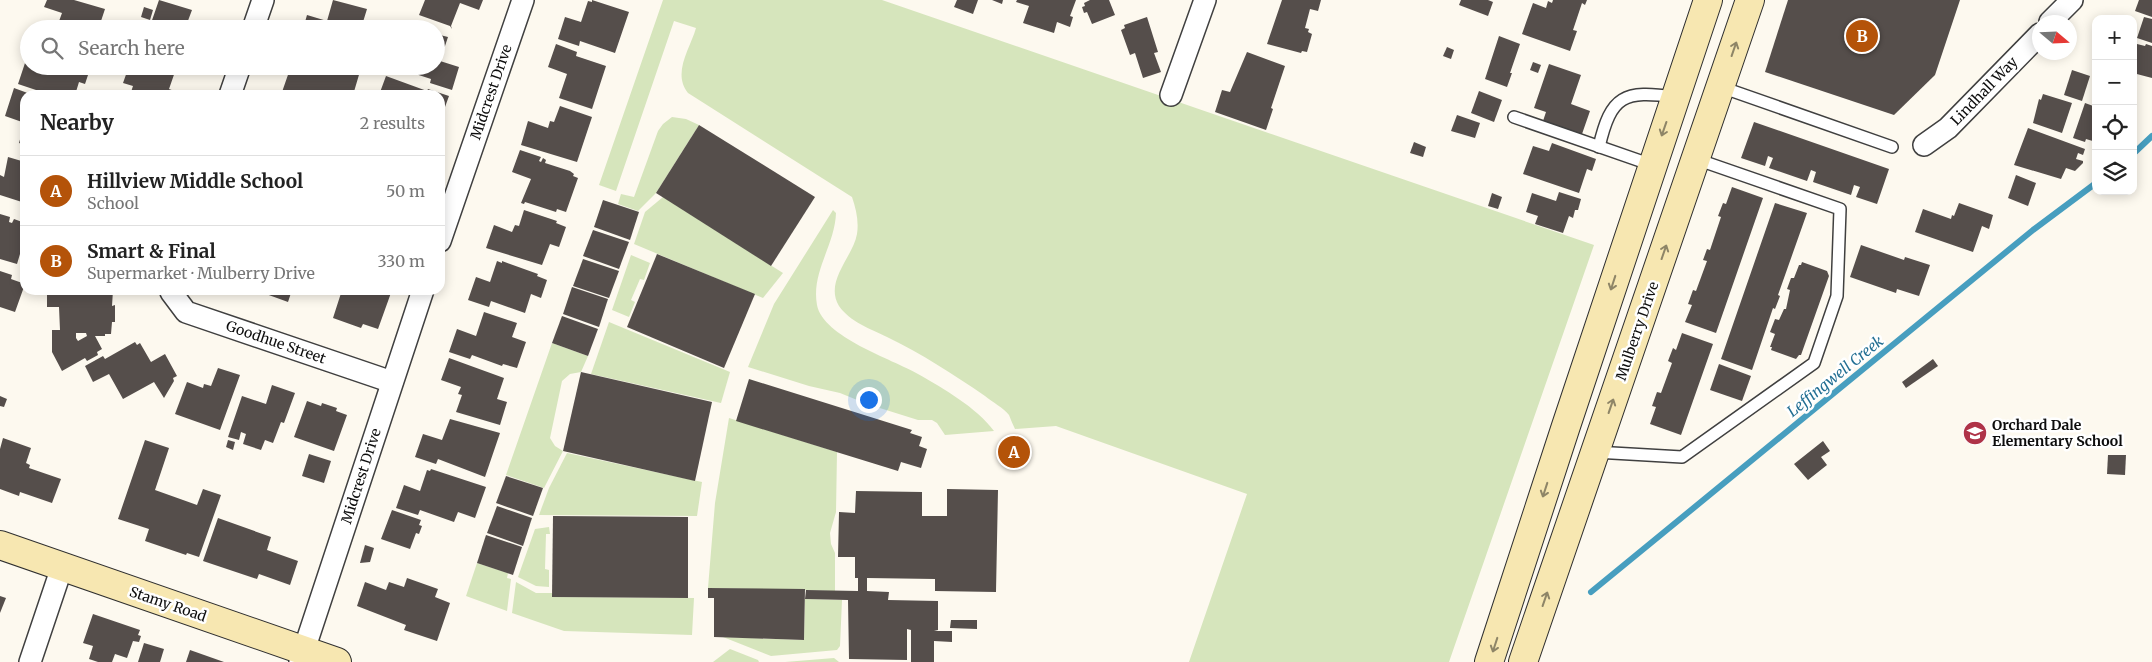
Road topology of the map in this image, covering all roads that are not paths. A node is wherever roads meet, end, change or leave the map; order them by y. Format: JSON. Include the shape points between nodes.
{"nodes":[{"id":1,"x":263,"y":0,"type":"edge"},
{"id":2,"x":523,"y":0,"type":"edge"},
{"id":3,"x":1205,"y":0,"type":"edge"},
{"id":4,"x":1708,"y":0,"type":"edge"},
{"id":5,"x":1750,"y":0,"type":"edge"},
{"id":6,"x":2072,"y":0,"type":"edge"},
{"id":7,"x":2057,"y":15,"type":"edge"},
{"id":8,"x":256,"y":20,"type":"edge"},
{"id":9,"x":2032,"y":42,"type":"edge"},
{"id":10,"x":237,"y":75,"type":"edge"},
{"id":11,"x":1721,"y":87,"type":"junction"},
{"id":12,"x":232,"y":90,"type":"edge"},
{"id":13,"x":1171,"y":95,"type":"dead end"},
{"id":14,"x":1675,"y":97,"type":"junction"},
{"id":15,"x":1514,"y":117,"type":"dead end"},
{"id":16,"x":1924,"y":146,"type":"dead end"},
{"id":17,"x":1599,"y":147,"type":"junction"},
{"id":18,"x":1892,"y":147,"type":"dead end"},
{"id":19,"x":1696,"y":159,"type":"junction"},
{"id":20,"x":1652,"y":165,"type":"junction"},
{"id":21,"x":445,"y":226,"type":"edge"},
{"id":22,"x":173,"y":295,"type":"edge"},
{"id":23,"x":421,"y":295,"type":"edge"},
{"id":24,"x":392,"y":382,"type":"junction"},
{"id":25,"x":1560,"y":444,"type":"junction"},
{"id":26,"x":1595,"y":452,"type":"junction"},
{"id":27,"x":0,"y":545,"type":"edge"},
{"id":28,"x":62,"y":566,"type":"junction"},
{"id":29,"x":302,"y":656,"type":"edge"},
{"id":30,"x":30,"y":662,"type":"edge"},
{"id":31,"x":337,"y":662,"type":"edge"},
{"id":32,"x":1489,"y":662,"type":"edge"},
{"id":33,"x":1523,"y":662,"type":"edge"}],
"edges":[{"from":1,"to":8,"type":"street"},
{"from":2,"to":21,"type":"street","name":"Midcrest Drive"},
{"from":3,"to":13,"type":"street"},
{"from":4,"to":14,"type":"street"},
{"from":11,"to":5,"type":"street","name":"Mulberry Drive","one_way":true},
{"from":6,"to":7,"type":"street"},
{"from":9,"to":16,"type":"street","name":"Lindhall Way","via":[[1948,128]]},
{"from":10,"to":12,"type":"street"},
{"from":11,"to":18,"type":"lane"},
{"from":11,"to":19,"type":"street","name":"Mulberry Drive"},
{"from":14,"to":17,"type":"lane","via":[[1646,93],[1628,96],[1608,115]]},
{"from":14,"to":20,"type":"street","one_way":true},
{"from":15,"to":17,"type":"lane"},
{"from":17,"to":20,"type":"lane"},
{"from":26,"to":19,"type":"street","name":"Mulberry Drive","one_way":true},
{"from":19,"to":26,"type":"lane","via":[[1840,209],[1837,296],[1814,364],[1682,457]]},
{"from":20,"to":25,"type":"street","one_way":true},
{"from":22,"to":24,"type":"street","name":"Goodhue Street","via":[[186,312]]},
{"from":23,"to":24,"type":"street","name":"Midcrest Drive"},
{"from":24,"to":29,"type":"street","name":"Midcrest Drive"},
{"from":25,"to":26,"type":"street"},
{"from":25,"to":32,"type":"street","one_way":true},
{"from":33,"to":26,"type":"street","name":"Mulberry Drive","one_way":true},
{"from":27,"to":28,"type":"street","name":"Stamy Road"},
{"from":28,"to":29,"type":"street","name":"Stamy Road"},
{"from":28,"to":30,"type":"street"},
{"from":29,"to":31,"type":"street","name":"Stamy Road"}]}
